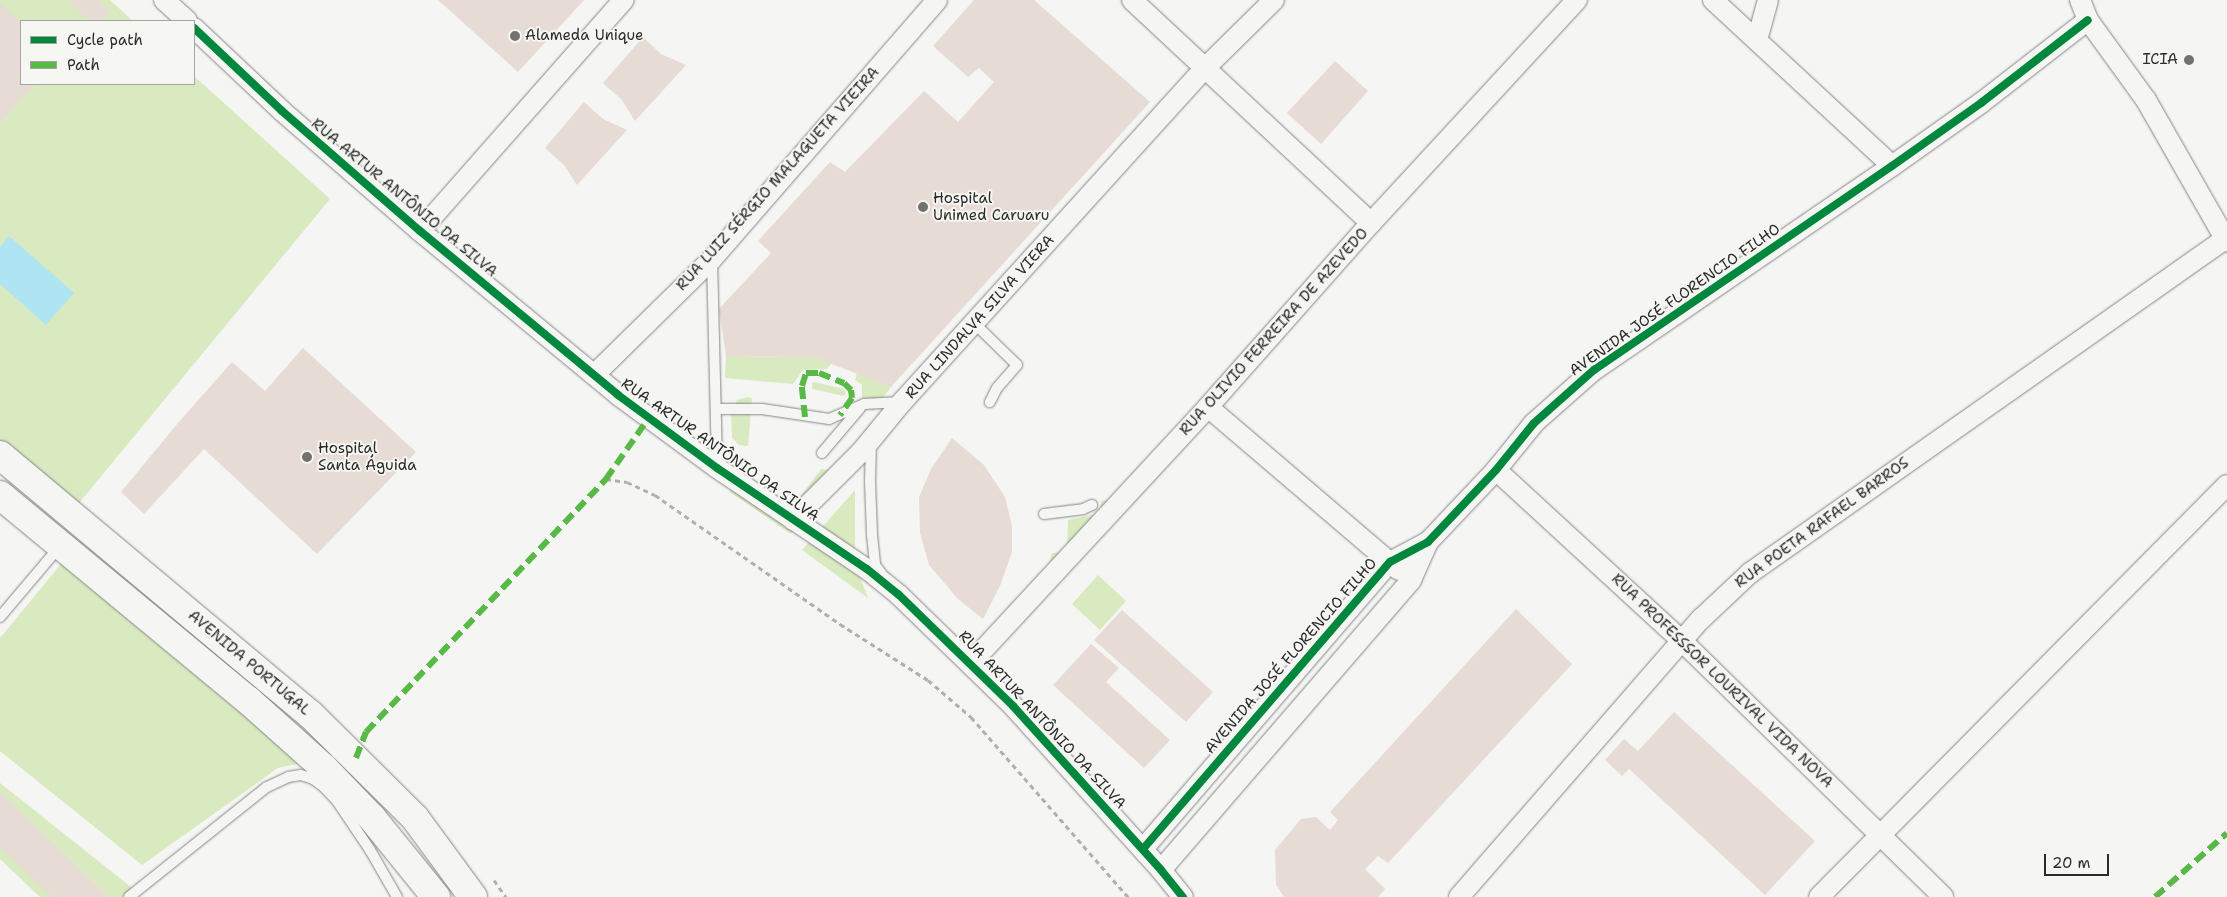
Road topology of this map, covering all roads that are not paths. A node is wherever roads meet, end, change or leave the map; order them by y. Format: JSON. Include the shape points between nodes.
{"nodes":[{"id":1,"x":164,"y":0,"type":"edge"},
{"id":2,"x":624,"y":0,"type":"edge"},
{"id":3,"x":937,"y":0,"type":"edge"},
{"id":4,"x":1132,"y":0,"type":"edge"},
{"id":5,"x":1274,"y":0,"type":"edge"},
{"id":6,"x":1577,"y":0,"type":"edge"},
{"id":7,"x":1713,"y":0,"type":"edge"},
{"id":8,"x":1768,"y":0,"type":"edge"},
{"id":9,"x":2080,"y":0,"type":"edge"},
{"id":10,"x":186,"y":20,"type":"edge"},
{"id":11,"x":2088,"y":20,"type":"junction"},
{"id":12,"x":195,"y":29,"type":"edge"},
{"id":13,"x":1757,"y":40,"type":"junction"},
{"id":14,"x":1205,"y":68,"type":"junction"},
{"id":15,"x":1892,"y":166,"type":"junction"},
{"id":16,"x":1372,"y":223,"type":"junction"},
{"id":17,"x":420,"y":231,"type":"junction"},
{"id":18,"x":2226,"y":241,"type":"edge"},
{"id":19,"x":712,"y":258,"type":"junction"},
{"id":20,"x":974,"y":323,"type":"junction"},
{"id":21,"x":594,"y":375,"type":"junction"},
{"id":22,"x":902,"y":402,"type":"junction"},
{"id":23,"x":990,"y":402,"type":"dead end"},
{"id":24,"x":864,"y":404,"type":"junction"},
{"id":25,"x":1208,"y":407,"type":"junction"},
{"id":26,"x":716,"y":409,"type":"junction"},
{"id":27,"x":872,"y":440,"type":"junction"},
{"id":28,"x":822,"y":453,"type":"dead end"},
{"id":29,"x":0,"y":454,"type":"edge"},
{"id":30,"x":718,"y":468,"type":"junction"},
{"id":31,"x":1496,"y":470,"type":"junction"},
{"id":32,"x":2227,"y":485,"type":"edge"},
{"id":33,"x":0,"y":495,"type":"edge"},
{"id":34,"x":1092,"y":504,"type":"dead end"},
{"id":35,"x":1044,"y":514,"type":"dead end"},
{"id":36,"x":793,"y":520,"type":"junction"},
{"id":37,"x":1428,"y":542,"type":"junction"},
{"id":38,"x":60,"y":545,"type":"junction"},
{"id":39,"x":1390,"y":562,"type":"junction"},
{"id":40,"x":1411,"y":580,"type":"junction"},
{"id":41,"x":899,"y":594,"type":"junction"},
{"id":42,"x":0,"y":617,"type":"edge"},
{"id":43,"x":1683,"y":642,"type":"junction"},
{"id":44,"x":971,"y":663,"type":"junction"},
{"id":45,"x":1881,"y":835,"type":"junction"},
{"id":46,"x":1143,"y":849,"type":"junction"},
{"id":47,"x":448,"y":861,"type":"junction"},
{"id":48,"x":1161,"y":870,"type":"junction"},
{"id":49,"x":429,"y":888,"type":"edge"},
{"id":50,"x":129,"y":897,"type":"edge"},
{"id":51,"x":397,"y":897,"type":"edge"},
{"id":52,"x":473,"y":897,"type":"edge"},
{"id":53,"x":1183,"y":897,"type":"edge"},
{"id":54,"x":1459,"y":897,"type":"edge"},
{"id":55,"x":1819,"y":897,"type":"edge"},
{"id":56,"x":1943,"y":897,"type":"edge"}],
"edges":[{"from":1,"to":10,"type":"street"},
{"from":2,"to":17,"type":"street"},
{"from":3,"to":19,"type":"street","name":"RUA LUIZ SÉRGIO MALAGUETA VIEIRA"},
{"from":4,"to":14,"type":"street"},
{"from":5,"to":14,"type":"street","name":"RUA LINDALVA SILVA VIERA"},
{"from":6,"to":16,"type":"street","name":"RUA OLIVIO FERREIRA DE AZEVEDO"},
{"from":7,"to":13,"type":"street"},
{"from":8,"to":13,"type":"street"},
{"from":9,"to":11,"type":"street"},
{"from":11,"to":15,"type":"street","name":"AVENIDA JOSÉ FLORENCIO FILHO","via":[[1981,103]]},
{"from":11,"to":18,"type":"street","via":[[2146,100]]},
{"from":12,"to":17,"type":"street","name":"RUA ARTUR ANTÔNIO DA SILVA","via":[[282,111]]},
{"from":13,"to":15,"type":"street"},
{"from":14,"to":16,"type":"street"},
{"from":14,"to":20,"type":"street","name":"RUA LINDALVA SILVA VIERA"},
{"from":15,"to":31,"type":"street","name":"AVENIDA JOSÉ FLORENCIO FILHO","via":[[1594,370],[1534,423]]},
{"from":16,"to":25,"type":"street","name":"RUA OLIVIO FERREIRA DE AZEVEDO"},
{"from":17,"to":21,"type":"street","name":"RUA ARTUR ANTÔNIO DA SILVA"},
{"from":18,"to":43,"type":"street","name":"RUA POETA RAFAEL BARROS","via":[[1750,572],[1715,604]]},
{"from":19,"to":21,"type":"street","name":"RUA LUIZ SÉRGIO MALAGUETA VIEIRA"},
{"from":19,"to":26,"type":"lane"},
{"from":20,"to":22,"type":"street","name":"RUA LINDALVA SILVA VIERA"},
{"from":20,"to":23,"type":"lane","via":[[1017,365]]},
{"from":21,"to":30,"type":"street","name":"RUA ARTUR ANTÔNIO DA SILVA","via":[[648,419]]},
{"from":22,"to":24,"type":"lane"},
{"from":22,"to":27,"type":"street","name":"RUA LINDALVA SILVA VIERA"},
{"from":24,"to":26,"type":"lane","via":[[829,419],[762,409]]},
{"from":24,"to":28,"type":"lane"},
{"from":25,"to":39,"type":"street"},
{"from":25,"to":44,"type":"street","name":"RUA OLIVIO FERREIRA DE AZEVEDO"},
{"from":26,"to":30,"type":"lane"},
{"from":27,"to":36,"type":"street","name":"RUA LINDALVA SILVA VIERA"},
{"from":27,"to":41,"type":"lane","via":[[870,504],[875,565]]},
{"from":29,"to":47,"type":"street","name":"AVENIDA PORTUGAL","via":[[310,714],[415,818]]},
{"from":30,"to":36,"type":"street","name":"RUA ARTUR ANTÔNIO DA SILVA"},
{"from":31,"to":37,"type":"street","name":"AVENIDA JOSÉ FLORENCIO FILHO"},
{"from":31,"to":43,"type":"street","name":"RUA PROFESSSOR LOURIVAL VIDA NOVA"},
{"from":32,"to":45,"type":"street"},
{"from":33,"to":38,"type":"street","name":"AVENIDA PORTUGAL"},
{"from":34,"to":35,"type":"lane","via":[[1082,509]]},
{"from":36,"to":41,"type":"street","name":"RUA ARTUR ANTÔNIO DA SILVA"},
{"from":37,"to":39,"type":"street","name":"AVENIDA JOSÉ FLORENCIO FILHO"},
{"from":37,"to":40,"type":"street","name":"AVENIDA JOSÉ FLORENCIO FILHO"},
{"from":38,"to":42,"type":"lane"},
{"from":38,"to":49,"type":"street","name":"AVENIDA PORTUGAL","via":[[248,700],[323,767],[372,818]]},
{"from":39,"to":40,"type":"street"},
{"from":39,"to":46,"type":"street","name":"AVENIDA JOSÉ FLORENCIO FILHO"},
{"from":40,"to":48,"type":"street","name":"AVENIDA JOSÉ FLORENCIO FILHO"},
{"from":41,"to":44,"type":"street","name":"RUA ARTUR ANTÔNIO DA SILVA"},
{"from":43,"to":45,"type":"street","name":"RUA PROFESSSOR LOURIVAL VIDA NOVA"},
{"from":43,"to":54,"type":"street","name":"RUA POETA RAFAEL BARROS"},
{"from":44,"to":46,"type":"street","name":"RUA ARTUR ANTÔNIO DA SILVA"},
{"from":45,"to":55,"type":"street"},
{"from":45,"to":56,"type":"street","name":"RUA PROFESSSOR LOURIVAL VIDA NOVA"},
{"from":46,"to":48,"type":"street","name":"RUA ARTUR ANTÔNIO DA SILVA"},
{"from":47,"to":49,"type":"street"},
{"from":47,"to":52,"type":"street","name":"AVENIDA PORTUGAL"},
{"from":48,"to":53,"type":"street","name":"RUA ARTUR ANTÔNIO DA SILVA"},
{"from":50,"to":51,"type":"lane","via":[[267,787],[301,775],[313,779],[337,801]]}]}
